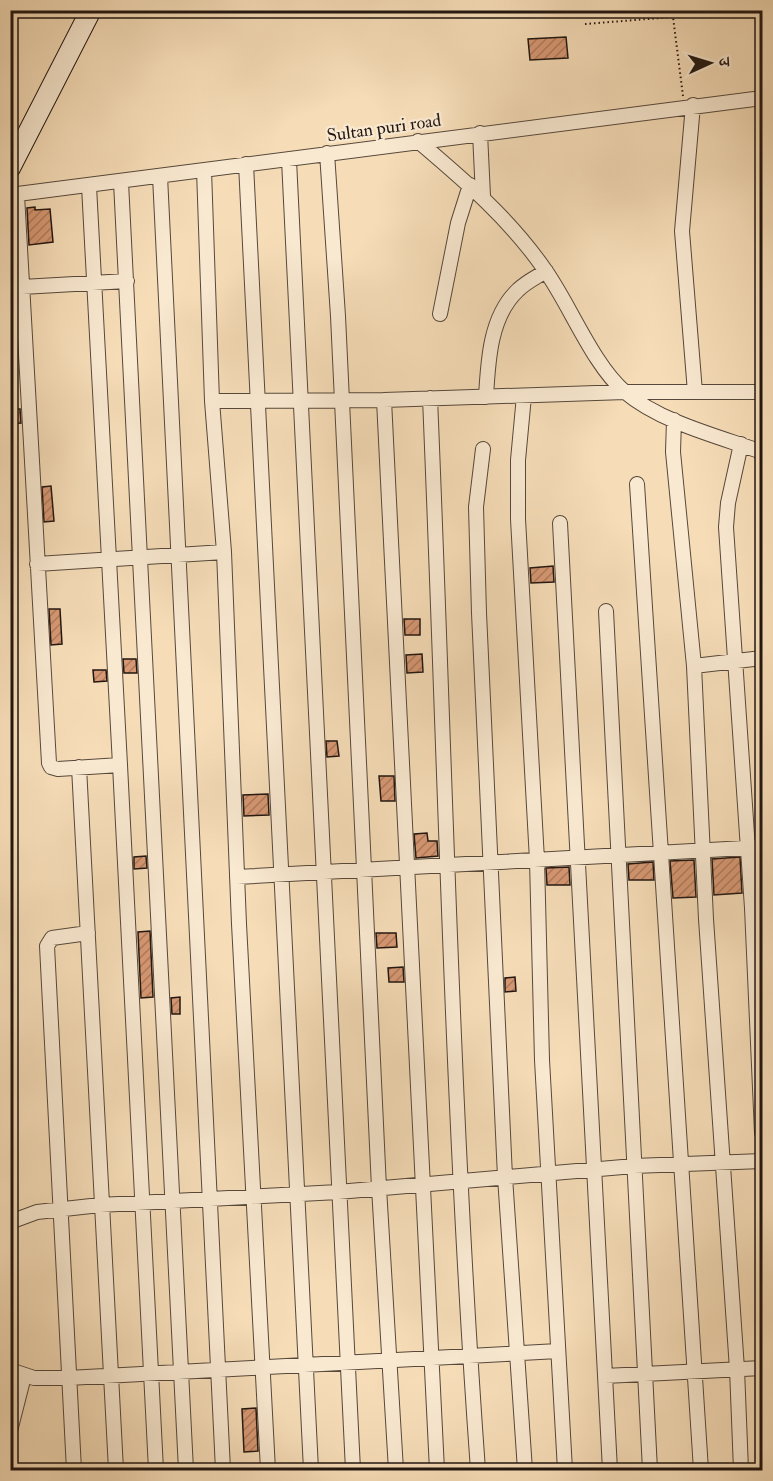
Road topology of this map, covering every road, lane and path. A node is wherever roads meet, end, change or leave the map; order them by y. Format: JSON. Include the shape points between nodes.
{"nodes":[{"id":1,"x":91,"y":10,"type":"edge"},
{"id":2,"x":585,"y":24,"type":"dead end"},
{"id":3,"x":762,"y":98,"type":"edge"},
{"id":4,"x":689,"y":106,"type":"junction"},
{"id":5,"x":480,"y":133,"type":"junction"},
{"id":6,"x":418,"y":141,"type":"junction"},
{"id":7,"x":327,"y":153,"type":"junction"},
{"id":8,"x":289,"y":160,"type":"junction"},
{"id":9,"x":246,"y":164,"type":"junction"},
{"id":10,"x":10,"y":168,"type":"edge"},
{"id":11,"x":204,"y":170,"type":"junction"},
{"id":12,"x":160,"y":176,"type":"junction"},
{"id":13,"x":121,"y":182,"type":"junction"},
{"id":14,"x":470,"y":185,"type":"junction"},
{"id":15,"x":89,"y":186,"type":"junction"},
{"id":16,"x":14,"y":195,"type":"edge"},
{"id":17,"x":483,"y":196,"type":"junction"},
{"id":18,"x":546,"y":271,"type":"junction"},
{"id":19,"x":127,"y":281,"type":"junction"},
{"id":20,"x":94,"y":283,"type":"junction"},
{"id":21,"x":22,"y":287,"type":"junction"},
{"id":22,"x":440,"y":314,"type":"dead end"},
{"id":23,"x":625,"y":392,"type":"junction"},
{"id":24,"x":695,"y":392,"type":"junction"},
{"id":25,"x":762,"y":392,"type":"edge"},
{"id":26,"x":524,"y":396,"type":"junction"},
{"id":27,"x":486,"y":397,"type":"junction"},
{"id":28,"x":430,"y":398,"type":"junction"},
{"id":29,"x":341,"y":399,"type":"junction"},
{"id":30,"x":384,"y":399,"type":"junction"},
{"id":31,"x":258,"y":400,"type":"junction"},
{"id":32,"x":301,"y":400,"type":"junction"},
{"id":33,"x":212,"y":401,"type":"junction"},
{"id":34,"x":674,"y":420,"type":"junction"},
{"id":35,"x":741,"y":444,"type":"junction"},
{"id":36,"x":483,"y":449,"type":"dead end"},
{"id":37,"x":762,"y":452,"type":"edge"},
{"id":38,"x":638,"y":484,"type":"dead end"},
{"id":39,"x":560,"y":523,"type":"dead end"},
{"id":40,"x":224,"y":552,"type":"junction"},
{"id":41,"x":178,"y":555,"type":"junction"},
{"id":42,"x":138,"y":557,"type":"junction"},
{"id":43,"x":107,"y":560,"type":"junction"},
{"id":44,"x":37,"y":564,"type":"junction"},
{"id":45,"x":606,"y":611,"type":"dead end"},
{"id":46,"x":762,"y":658,"type":"edge"},
{"id":47,"x":734,"y":662,"type":"junction"},
{"id":48,"x":694,"y":666,"type":"junction"},
{"id":49,"x":120,"y":765,"type":"junction"},
{"id":50,"x":79,"y":767,"type":"junction"},
{"id":51,"x":762,"y":847,"type":"edge"},
{"id":52,"x":747,"y":848,"type":"junction"},
{"id":53,"x":704,"y":849,"type":"junction"},
{"id":54,"x":661,"y":853,"type":"junction"},
{"id":55,"x":618,"y":856,"type":"junction"},
{"id":56,"x":576,"y":858,"type":"junction"},
{"id":57,"x":537,"y":860,"type":"junction"},
{"id":58,"x":491,"y":862,"type":"junction"},
{"id":59,"x":449,"y":866,"type":"junction"},
{"id":60,"x":406,"y":867,"type":"junction"},
{"id":61,"x":365,"y":870,"type":"junction"},
{"id":62,"x":325,"y":873,"type":"junction"},
{"id":63,"x":281,"y":875,"type":"junction"},
{"id":64,"x":237,"y":878,"type":"junction"},
{"id":65,"x":88,"y":933,"type":"junction"},
{"id":66,"x":762,"y":1133,"type":"edge"},
{"id":67,"x":762,"y":1161,"type":"edge"},
{"id":68,"x":722,"y":1163,"type":"junction"},
{"id":69,"x":683,"y":1164,"type":"junction"},
{"id":70,"x":634,"y":1166,"type":"junction"},
{"id":71,"x":593,"y":1170,"type":"junction"},
{"id":72,"x":549,"y":1173,"type":"junction"},
{"id":73,"x":505,"y":1177,"type":"junction"},
{"id":74,"x":461,"y":1181,"type":"junction"},
{"id":75,"x":422,"y":1184,"type":"junction"},
{"id":76,"x":379,"y":1188,"type":"junction"},
{"id":77,"x":338,"y":1192,"type":"junction"},
{"id":78,"x":296,"y":1195,"type":"junction"},
{"id":79,"x":254,"y":1197,"type":"junction"},
{"id":80,"x":210,"y":1199,"type":"junction"},
{"id":81,"x":172,"y":1200,"type":"junction"},
{"id":82,"x":143,"y":1202,"type":"junction"},
{"id":83,"x":100,"y":1205,"type":"junction"},
{"id":84,"x":61,"y":1209,"type":"junction"},
{"id":85,"x":10,"y":1222,"type":"edge"},
{"id":86,"x":558,"y":1351,"type":"junction"},
{"id":87,"x":518,"y":1353,"type":"junction"},
{"id":88,"x":470,"y":1355,"type":"junction"},
{"id":89,"x":431,"y":1358,"type":"junction"},
{"id":90,"x":390,"y":1361,"type":"junction"},
{"id":91,"x":347,"y":1362,"type":"junction"},
{"id":92,"x":305,"y":1364,"type":"junction"},
{"id":93,"x":263,"y":1367,"type":"junction"},
{"id":94,"x":762,"y":1368,"type":"edge"},
{"id":95,"x":737,"y":1369,"type":"junction"},
{"id":96,"x":218,"y":1370,"type":"junction"},
{"id":97,"x":180,"y":1371,"type":"junction"},
{"id":98,"x":694,"y":1371,"type":"junction"},
{"id":99,"x":152,"y":1372,"type":"junction"},
{"id":100,"x":17,"y":1373,"type":"edge"},
{"id":101,"x":645,"y":1373,"type":"junction"},
{"id":102,"x":110,"y":1375,"type":"junction"},
{"id":103,"x":605,"y":1376,"type":"junction"},
{"id":104,"x":68,"y":1378,"type":"junction"},
{"id":105,"x":10,"y":1431,"type":"edge"},
{"id":106,"x":74,"y":1470,"type":"edge"},
{"id":107,"x":116,"y":1470,"type":"edge"},
{"id":108,"x":156,"y":1470,"type":"edge"},
{"id":109,"x":186,"y":1470,"type":"edge"},
{"id":110,"x":224,"y":1470,"type":"edge"},
{"id":111,"x":268,"y":1470,"type":"edge"},
{"id":112,"x":310,"y":1470,"type":"edge"},
{"id":113,"x":353,"y":1470,"type":"edge"},
{"id":114,"x":396,"y":1470,"type":"edge"},
{"id":115,"x":437,"y":1470,"type":"edge"},
{"id":116,"x":478,"y":1470,"type":"edge"},
{"id":117,"x":525,"y":1470,"type":"edge"},
{"id":118,"x":565,"y":1470,"type":"edge"},
{"id":119,"x":610,"y":1470,"type":"edge"},
{"id":120,"x":650,"y":1470,"type":"edge"},
{"id":121,"x":701,"y":1470,"type":"edge"},
{"id":122,"x":741,"y":1470,"type":"edge"}],
"edges":[{"from":1,"to":10,"type":"street"},
{"from":2,"to":4,"type":"path","via":[[673,17]]},
{"from":3,"to":4,"type":"street","name":"Sultan puri road"},
{"from":4,"to":5,"type":"street","name":"Sultan puri road"},
{"from":4,"to":24,"type":"street","via":[[682,241]]},
{"from":5,"to":6,"type":"street","name":"Sultan puri road"},
{"from":5,"to":17,"type":"street"},
{"from":6,"to":7,"type":"street","name":"Sultan puri road"},
{"from":6,"to":14,"type":"street"},
{"from":7,"to":8,"type":"street","name":"Sultan puri road"},
{"from":7,"to":29,"type":"street"},
{"from":8,"to":9,"type":"street","name":"Sultan puri road"},
{"from":8,"to":32,"type":"street"},
{"from":9,"to":11,"type":"street","name":"Sultan puri road"},
{"from":9,"to":31,"type":"street"},
{"from":11,"to":12,"type":"street","name":"Sultan puri road"},
{"from":11,"to":33,"type":"street"},
{"from":12,"to":13,"type":"street","name":"Sultan puri road"},
{"from":12,"to":41,"type":"street"},
{"from":13,"to":15,"type":"street","name":"Sultan puri road"},
{"from":13,"to":19,"type":"street"},
{"from":14,"to":17,"type":"street"},
{"from":14,"to":22,"type":"street","via":[[458,223]]},
{"from":15,"to":16,"type":"street","name":"Sultan puri road"},
{"from":15,"to":20,"type":"street"},
{"from":16,"to":21,"type":"street"},
{"from":17,"to":18,"type":"street"},
{"from":18,"to":23,"type":"street","via":[[602,363]]},
{"from":18,"to":27,"type":"street","via":[[519,289],[499,318],[490,352]]},
{"from":19,"to":20,"type":"street"},
{"from":19,"to":42,"type":"street"},
{"from":20,"to":21,"type":"street"},
{"from":20,"to":43,"type":"street"},
{"from":21,"to":44,"type":"street"},
{"from":23,"to":24,"type":"street"},
{"from":23,"to":26,"type":"street"},
{"from":23,"to":34,"type":"street"},
{"from":24,"to":25,"type":"street"},
{"from":26,"to":27,"type":"street"},
{"from":26,"to":57,"type":"street","via":[[517,483]]},
{"from":27,"to":28,"type":"street"},
{"from":28,"to":30,"type":"street"},
{"from":28,"to":59,"type":"street"},
{"from":29,"to":30,"type":"street"},
{"from":29,"to":32,"type":"street"},
{"from":29,"to":61,"type":"street"},
{"from":30,"to":60,"type":"street"},
{"from":31,"to":32,"type":"street"},
{"from":31,"to":33,"type":"street"},
{"from":31,"to":63,"type":"street"},
{"from":32,"to":62,"type":"street"},
{"from":33,"to":40,"type":"street"},
{"from":34,"to":35,"type":"street"},
{"from":34,"to":48,"type":"street","via":[[673,452]]},
{"from":35,"to":37,"type":"street"},
{"from":35,"to":47,"type":"street","via":[[726,527]]},
{"from":36,"to":58,"type":"street","via":[[477,527]]},
{"from":38,"to":54,"type":"street"},
{"from":39,"to":56,"type":"street"},
{"from":40,"to":41,"type":"street"},
{"from":40,"to":64,"type":"street"},
{"from":41,"to":42,"type":"street"},
{"from":41,"to":80,"type":"street"},
{"from":42,"to":43,"type":"street"},
{"from":42,"to":81,"type":"street"},
{"from":43,"to":44,"type":"street"},
{"from":43,"to":49,"type":"street"},
{"from":44,"to":50,"type":"street","via":[[49,763],[58,769]]},
{"from":45,"to":55,"type":"street"},
{"from":46,"to":47,"type":"street"},
{"from":47,"to":48,"type":"street"},
{"from":47,"to":52,"type":"street"},
{"from":48,"to":53,"type":"street"},
{"from":49,"to":50,"type":"street"},
{"from":49,"to":82,"type":"street"},
{"from":50,"to":65,"type":"street"},
{"from":51,"to":52,"type":"street"},
{"from":52,"to":53,"type":"street"},
{"from":52,"to":66,"type":"street"},
{"from":53,"to":54,"type":"street"},
{"from":53,"to":68,"type":"street"},
{"from":54,"to":55,"type":"street"},
{"from":54,"to":69,"type":"street","via":[[670,1026]]},
{"from":55,"to":56,"type":"street"},
{"from":55,"to":70,"type":"street"},
{"from":56,"to":57,"type":"street"},
{"from":56,"to":71,"type":"street"},
{"from":57,"to":58,"type":"street"},
{"from":57,"to":72,"type":"street"},
{"from":58,"to":59,"type":"street"},
{"from":58,"to":73,"type":"street"},
{"from":59,"to":60,"type":"street"},
{"from":59,"to":74,"type":"street"},
{"from":60,"to":61,"type":"street"},
{"from":60,"to":75,"type":"street"},
{"from":61,"to":62,"type":"street"},
{"from":61,"to":76,"type":"street"},
{"from":62,"to":63,"type":"street"},
{"from":62,"to":77,"type":"street"},
{"from":63,"to":64,"type":"street"},
{"from":63,"to":78,"type":"street"},
{"from":64,"to":79,"type":"street"},
{"from":65,"to":83,"type":"street"},
{"from":65,"to":84,"type":"street","via":[[52,938],[47,946]]},
{"from":67,"to":68,"type":"street"},
{"from":68,"to":69,"type":"street"},
{"from":68,"to":95,"type":"street"},
{"from":69,"to":70,"type":"street"},
{"from":69,"to":98,"type":"street"},
{"from":70,"to":71,"type":"street"},
{"from":70,"to":101,"type":"street"},
{"from":71,"to":72,"type":"street"},
{"from":71,"to":103,"type":"street"},
{"from":72,"to":73,"type":"street"},
{"from":72,"to":86,"type":"street"},
{"from":73,"to":74,"type":"street"},
{"from":73,"to":87,"type":"street"},
{"from":74,"to":75,"type":"street"},
{"from":74,"to":88,"type":"street"},
{"from":75,"to":76,"type":"street"},
{"from":75,"to":89,"type":"street"},
{"from":76,"to":77,"type":"street"},
{"from":76,"to":90,"type":"street"},
{"from":77,"to":78,"type":"street"},
{"from":77,"to":91,"type":"street"},
{"from":78,"to":79,"type":"street"},
{"from":78,"to":92,"type":"street"},
{"from":79,"to":80,"type":"street"},
{"from":79,"to":93,"type":"street"},
{"from":80,"to":81,"type":"street"},
{"from":80,"to":96,"type":"street"},
{"from":81,"to":82,"type":"street"},
{"from":81,"to":97,"type":"street"},
{"from":82,"to":83,"type":"street"},
{"from":82,"to":99,"type":"street"},
{"from":83,"to":84,"type":"street"},
{"from":83,"to":102,"type":"street"},
{"from":84,"to":85,"type":"street"},
{"from":84,"to":104,"type":"street"},
{"from":86,"to":87,"type":"street"},
{"from":86,"to":118,"type":"street"},
{"from":87,"to":88,"type":"street"},
{"from":87,"to":117,"type":"street"},
{"from":88,"to":89,"type":"street"},
{"from":88,"to":116,"type":"street"},
{"from":89,"to":90,"type":"street"},
{"from":89,"to":115,"type":"street"},
{"from":90,"to":91,"type":"street"},
{"from":90,"to":114,"type":"street"},
{"from":91,"to":92,"type":"street"},
{"from":91,"to":113,"type":"street"},
{"from":92,"to":93,"type":"street"},
{"from":92,"to":112,"type":"street"},
{"from":93,"to":96,"type":"street"},
{"from":93,"to":111,"type":"street"},
{"from":94,"to":95,"type":"street"},
{"from":95,"to":98,"type":"street"},
{"from":95,"to":122,"type":"street"},
{"from":96,"to":97,"type":"street"},
{"from":96,"to":110,"type":"street"},
{"from":97,"to":99,"type":"street"},
{"from":97,"to":109,"type":"street"},
{"from":98,"to":101,"type":"street"},
{"from":98,"to":121,"type":"street"},
{"from":99,"to":102,"type":"street"},
{"from":99,"to":108,"type":"street"},
{"from":100,"to":104,"type":"street"},
{"from":100,"to":105,"type":"street"},
{"from":101,"to":103,"type":"street"},
{"from":101,"to":120,"type":"street"},
{"from":102,"to":104,"type":"street"},
{"from":102,"to":107,"type":"street"},
{"from":103,"to":119,"type":"street"},
{"from":104,"to":106,"type":"street"}]}
